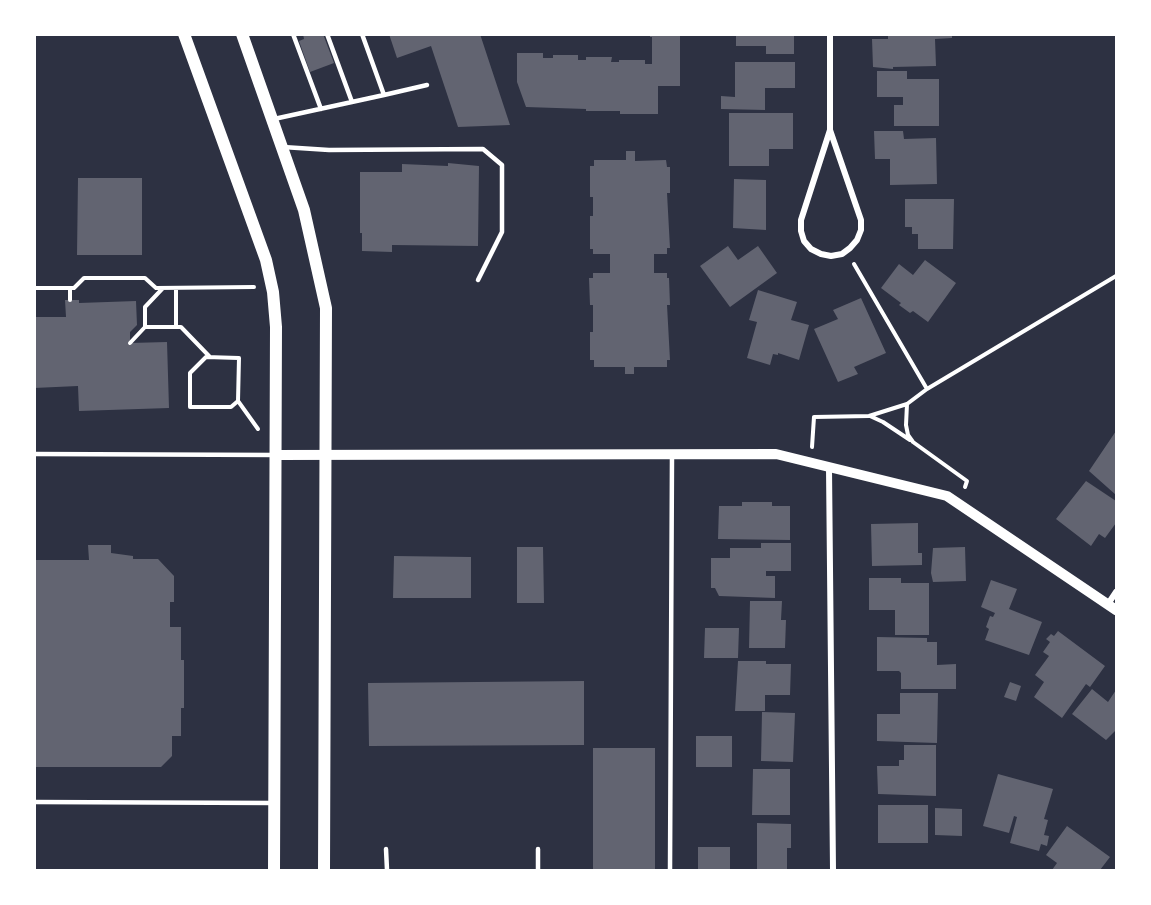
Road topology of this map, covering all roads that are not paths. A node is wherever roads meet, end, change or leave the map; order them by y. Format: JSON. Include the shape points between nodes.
{"nodes":[{"id":1,"x":184,"y":34,"type":"edge"},
{"id":2,"x":242,"y":34,"type":"edge"},
{"id":3,"x":293,"y":34,"type":"edge"},
{"id":4,"x":327,"y":34,"type":"edge"},
{"id":5,"x":362,"y":34,"type":"edge"},
{"id":6,"x":830,"y":34,"type":"edge"},
{"id":7,"x":427,"y":85,"type":"dead end"},
{"id":8,"x":384,"y":95,"type":"junction"},
{"id":9,"x":352,"y":102,"type":"junction"},
{"id":10,"x":321,"y":109,"type":"junction"},
{"id":11,"x":273,"y":119,"type":"junction"},
{"id":12,"x":830,"y":130,"type":"junction"},
{"id":13,"x":282,"y":146,"type":"junction"},
{"id":14,"x":478,"y":280,"type":"dead end"},
{"id":15,"x":34,"y":454,"type":"edge"},
{"id":16,"x":275,"y":454,"type":"junction"},
{"id":17,"x":324,"y":454,"type":"junction"},
{"id":18,"x":672,"y":454,"type":"junction"},
{"id":19,"x":829,"y":468,"type":"junction"},
{"id":20,"x":1116,"y":591,"type":"edge"},
{"id":21,"x":1112,"y":607,"type":"edge"},
{"id":22,"x":34,"y":802,"type":"edge"},
{"id":23,"x":274,"y":803,"type":"junction"},
{"id":24,"x":386,"y":849,"type":"dead end"},
{"id":25,"x":538,"y":849,"type":"dead end"},
{"id":26,"x":274,"y":870,"type":"edge"},
{"id":27,"x":324,"y":870,"type":"edge"},
{"id":28,"x":387,"y":870,"type":"edge"},
{"id":29,"x":538,"y":870,"type":"edge"},
{"id":30,"x":670,"y":870,"type":"edge"},
{"id":31,"x":833,"y":870,"type":"edge"},
{"id":32,"x":841,"y":870,"type":"edge"}],
"edges":[{"from":1,"to":16,"type":"main road","via":[[266,260],[272,287],[276,327]]},
{"from":2,"to":11,"type":"main road"},
{"from":3,"to":10,"type":"lane"},
{"from":4,"to":9,"type":"lane"},
{"from":5,"to":8,"type":"lane"},
{"from":6,"to":12,"type":"street"},
{"from":7,"to":8,"type":"lane"},
{"from":8,"to":9,"type":"lane"},
{"from":9,"to":10,"type":"lane"},
{"from":10,"to":11,"type":"lane"},
{"from":11,"to":13,"type":"main road"},
{"from":12,"to":12,"type":"street","via":[[801,220],[801,231],[811,249],[831,256],[842,254],[857,240],[861,220]]},
{"from":13,"to":14,"type":"lane","via":[[329,150],[483,149],[502,165],[502,231]]},
{"from":13,"to":17,"type":"main road","via":[[304,210],[326,308]]},
{"from":15,"to":16,"type":"lane"},
{"from":16,"to":17,"type":"street"},
{"from":16,"to":23,"type":"main road"},
{"from":17,"to":18,"type":"street"},
{"from":17,"to":27,"type":"main road"},
{"from":18,"to":19,"type":"street","via":[[776,454]]},
{"from":18,"to":30,"type":"lane"},
{"from":19,"to":21,"type":"street","via":[[947,496]]},
{"from":19,"to":31,"type":"street"},
{"from":20,"to":21,"type":"street"},
{"from":22,"to":23,"type":"lane"},
{"from":23,"to":26,"type":"main road"},
{"from":24,"to":28,"type":"lane"},
{"from":25,"to":29,"type":"lane"},
{"from":31,"to":32,"type":"street"}]}
